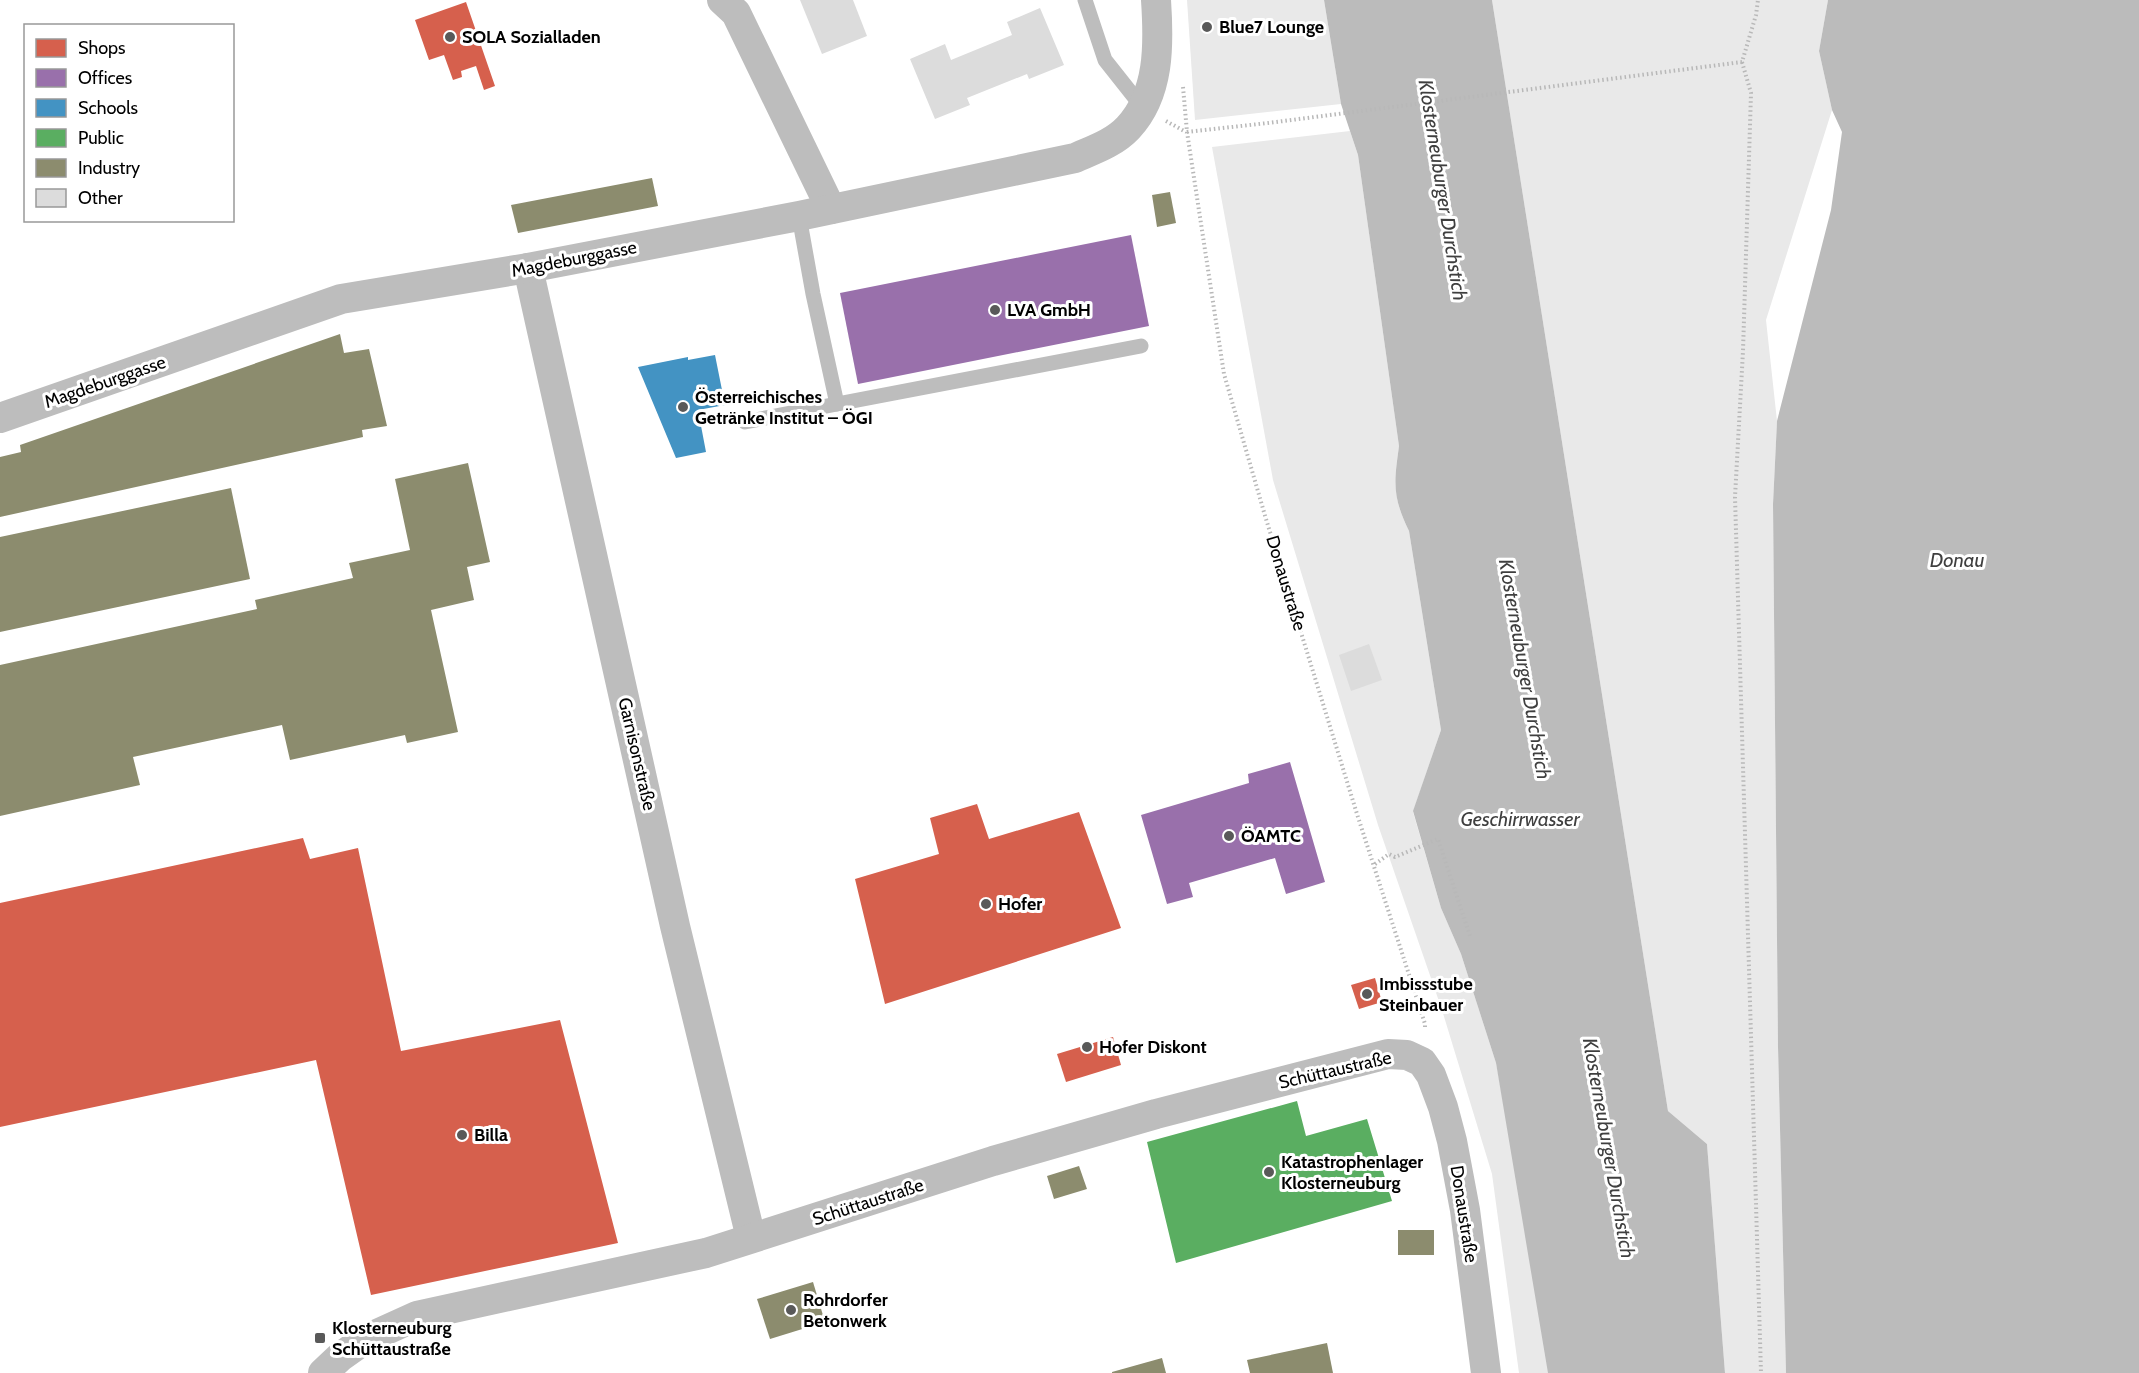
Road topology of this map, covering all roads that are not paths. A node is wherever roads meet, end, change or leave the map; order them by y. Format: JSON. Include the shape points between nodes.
{"nodes":[{"id":1,"x":722,"y":0,"type":"edge"},
{"id":2,"x":1085,"y":0,"type":"edge"},
{"id":3,"x":1156,"y":0,"type":"edge"},
{"id":4,"x":1143,"y":108,"type":"junction"},
{"id":5,"x":831,"y":209,"type":"junction"},
{"id":6,"x":799,"y":216,"type":"junction"},
{"id":7,"x":528,"y":268,"type":"junction"},
{"id":8,"x":1141,"y":346,"type":"dead end"},
{"id":9,"x":837,"y":404,"type":"junction"},
{"id":10,"x":0,"y":418,"type":"edge"},
{"id":11,"x":745,"y":422,"type":"dead end"},
{"id":12,"x":1422,"y":1062,"type":"joint"},
{"id":13,"x":751,"y":1238,"type":"junction"},
{"id":14,"x":323,"y":1373,"type":"edge"},
{"id":15,"x":1486,"y":1373,"type":"edge"}],
"edges":[{"from":1,"to":5,"type":"street","via":[[736,13]]},
{"from":2,"to":4,"type":"lane","via":[[1105,60]]},
{"from":3,"to":4,"type":"street","via":[[1158,49]]},
{"from":4,"to":5,"type":"street","name":"Magdeburggasse","via":[[1126,130],[1075,158]]},
{"from":5,"to":6,"type":"street","name":"Magdeburggasse"},
{"from":6,"to":7,"type":"street","name":"Magdeburggasse"},
{"from":6,"to":9,"type":"lane"},
{"from":7,"to":10,"type":"street","name":"Magdeburggasse","via":[[341,299]]},
{"from":7,"to":13,"type":"street","name":"Garnisonstraße","via":[[673,914]]},
{"from":8,"to":9,"type":"lane"},
{"from":9,"to":11,"type":"lane"},
{"from":12,"to":13,"type":"street","name":"Schüttaustraße","via":[[1407,1055],[1388,1054],[1156,1114]]},
{"from":12,"to":15,"type":"street","name":"Donaustraße","via":[[1431,1074],[1452,1141],[1469,1232]]},
{"from":13,"to":14,"type":"street","name":"Schüttaustraße","via":[[694,1256],[417,1317],[364,1340]]}]}
